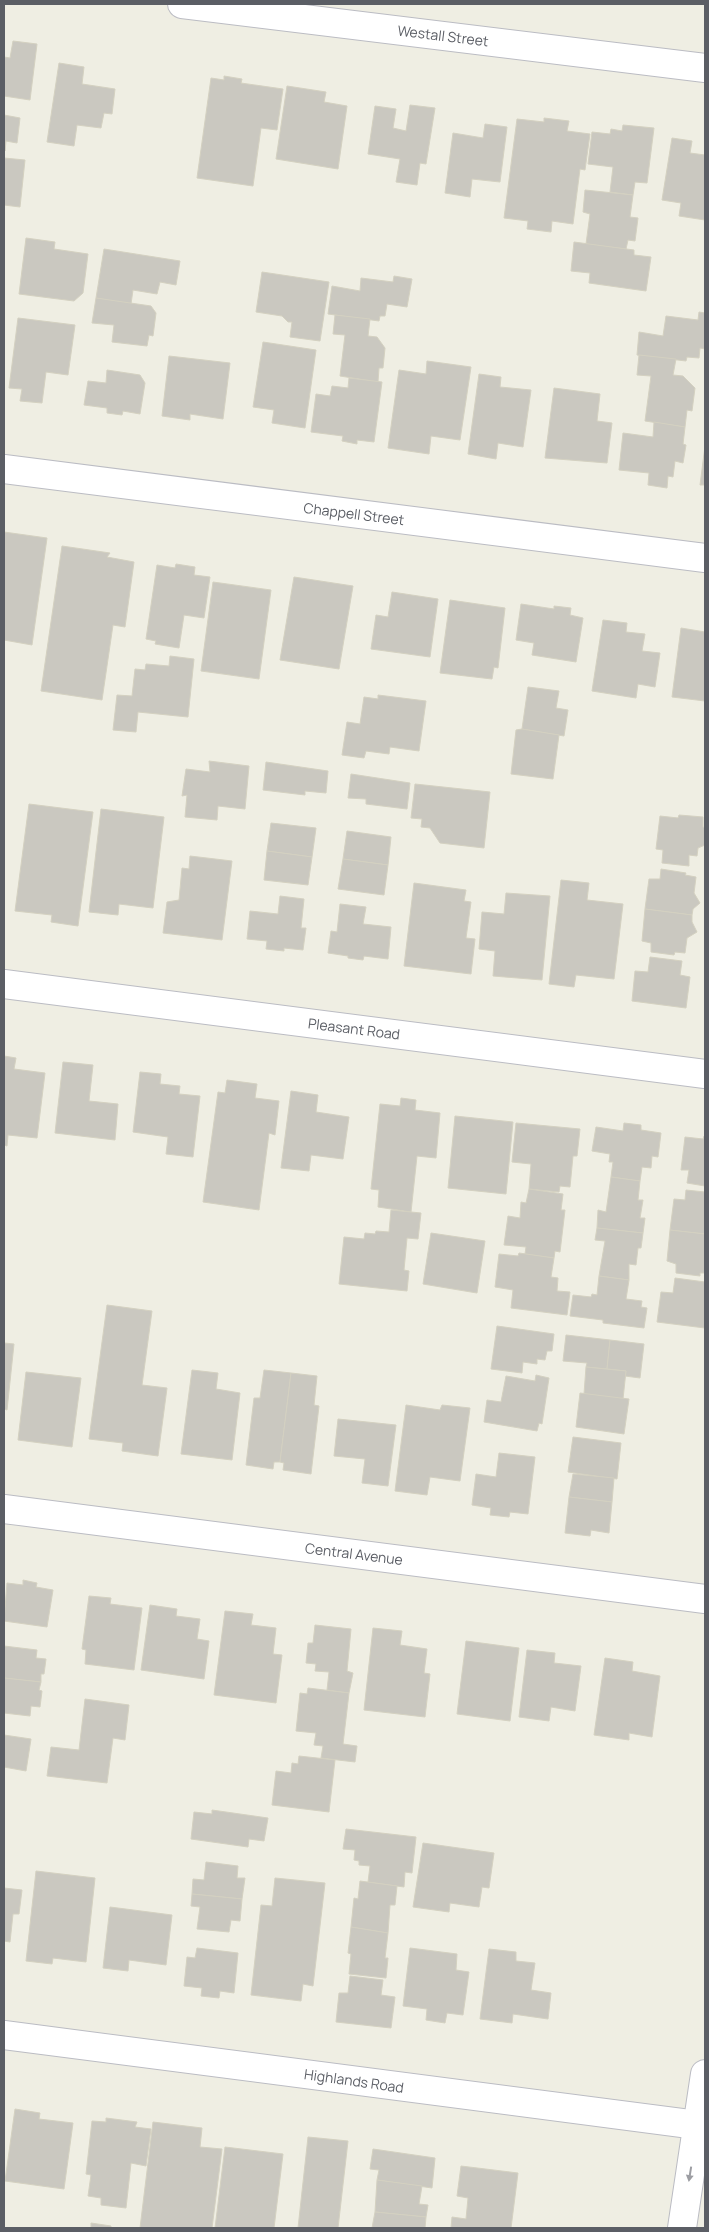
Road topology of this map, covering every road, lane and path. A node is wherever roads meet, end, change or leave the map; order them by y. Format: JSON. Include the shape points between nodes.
{"nodes":[{"id":1,"x":182,"y":4,"type":"edge"},
{"id":2,"x":705,"y":68,"type":"edge"},
{"id":3,"x":4,"y":469,"type":"edge"},
{"id":4,"x":705,"y":558,"type":"edge"},
{"id":5,"x":4,"y":984,"type":"edge"},
{"id":6,"x":705,"y":1074,"type":"edge"},
{"id":7,"x":4,"y":1509,"type":"edge"},
{"id":8,"x":705,"y":1599,"type":"edge"},
{"id":9,"x":4,"y":2035,"type":"edge"},
{"id":10,"x":705,"y":2074,"type":"edge"},
{"id":11,"x":701,"y":2126,"type":"edge"},
{"id":12,"x":682,"y":2228,"type":"edge"}],
"edges":[{"from":1,"to":2,"type":"street","name":"Westall Street"},
{"from":3,"to":4,"type":"street","name":"Chappell Street"},
{"from":5,"to":6,"type":"street","name":"Pleasant Road"},
{"from":7,"to":8,"type":"street","name":"Central Avenue"},
{"from":9,"to":11,"type":"street","name":"Highlands Road"},
{"from":10,"to":11,"type":"street"},
{"from":11,"to":12,"type":"street","one_way":true}]}
